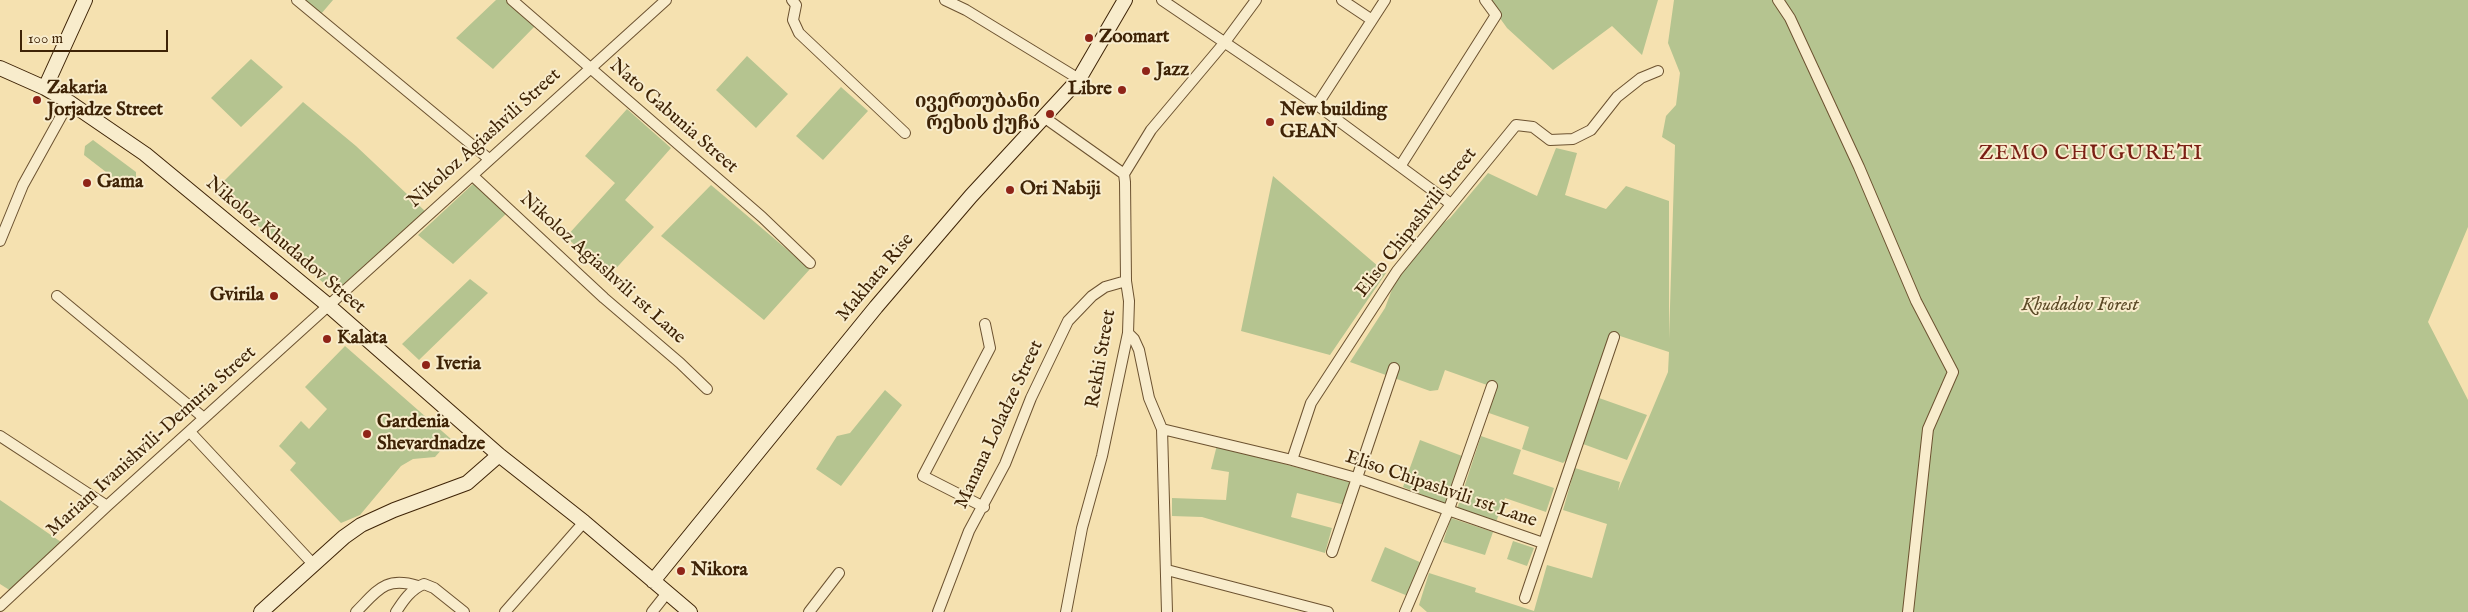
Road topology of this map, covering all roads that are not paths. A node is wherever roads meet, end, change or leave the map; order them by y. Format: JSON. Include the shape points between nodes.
{"nodes":[{"id":1,"x":86,"y":0,"type":"edge"},
{"id":2,"x":297,"y":0,"type":"edge"},
{"id":3,"x":512,"y":0,"type":"edge"},
{"id":4,"x":666,"y":0,"type":"edge"},
{"id":5,"x":792,"y":0,"type":"edge"},
{"id":6,"x":945,"y":0,"type":"edge"},
{"id":7,"x":1125,"y":0,"type":"edge"},
{"id":8,"x":1162,"y":0,"type":"edge"},
{"id":9,"x":1256,"y":0,"type":"edge"},
{"id":10,"x":1342,"y":0,"type":"edge"},
{"id":11,"x":1384,"y":0,"type":"edge"},
{"id":12,"x":1485,"y":0,"type":"edge"},
{"id":13,"x":1778,"y":0,"type":"edge"},
{"id":14,"x":1372,"y":20,"type":"junction"},
{"id":15,"x":1225,"y":42,"type":"junction"},
{"id":16,"x":0,"y":68,"type":"edge"},
{"id":17,"x":589,"y":68,"type":"junction"},
{"id":18,"x":1658,"y":71,"type":"dead end"},
{"id":19,"x":1079,"y":80,"type":"junction"},
{"id":20,"x":45,"y":88,"type":"junction"},
{"id":21,"x":70,"y":102,"type":"junction"},
{"id":22,"x":1318,"y":105,"type":"junction"},
{"id":23,"x":1045,"y":118,"type":"junction"},
{"id":24,"x":906,"y":133,"type":"dead end"},
{"id":25,"x":489,"y":159,"type":"junction"},
{"id":26,"x":1400,"y":166,"type":"junction"},
{"id":27,"x":1124,"y":174,"type":"junction"},
{"id":28,"x":473,"y":176,"type":"junction"},
{"id":29,"x":1451,"y":204,"type":"junction"},
{"id":30,"x":0,"y":241,"type":"edge"},
{"id":31,"x":810,"y":263,"type":"dead end"},
{"id":32,"x":1126,"y":281,"type":"junction"},
{"id":33,"x":57,"y":296,"type":"dead end"},
{"id":34,"x":328,"y":306,"type":"junction"},
{"id":35,"x":985,"y":324,"type":"dead end"},
{"id":36,"x":1128,"y":333,"type":"junction"},
{"id":37,"x":1614,"y":337,"type":"dead end"},
{"id":38,"x":1394,"y":368,"type":"dead end"},
{"id":39,"x":1492,"y":386,"type":"dead end"},
{"id":40,"x":707,"y":389,"type":"dead end"},
{"id":41,"x":204,"y":418,"type":"junction"},
{"id":42,"x":1162,"y":429,"type":"junction"},
{"id":43,"x":190,"y":432,"type":"junction"},
{"id":44,"x":0,"y":436,"type":"edge"},
{"id":45,"x":499,"y":455,"type":"junction"},
{"id":46,"x":1292,"y":460,"type":"junction"},
{"id":47,"x":1356,"y":478,"type":"junction"},
{"id":48,"x":107,"y":506,"type":"junction"},
{"id":49,"x":984,"y":507,"type":"junction"},
{"id":50,"x":1449,"y":509,"type":"junction"},
{"id":51,"x":584,"y":522,"type":"junction"},
{"id":52,"x":1543,"y":543,"type":"junction"},
{"id":53,"x":1332,"y":552,"type":"dead end"},
{"id":54,"x":314,"y":565,"type":"junction"},
{"id":55,"x":1167,"y":570,"type":"junction"},
{"id":56,"x":839,"y":573,"type":"dead end"},
{"id":57,"x":653,"y":581,"type":"junction"},
{"id":58,"x":418,"y":586,"type":"junction"},
{"id":59,"x":666,"y":592,"type":"junction"},
{"id":60,"x":1525,"y":598,"type":"dead end"},
{"id":61,"x":0,"y":606,"type":"edge"},
{"id":62,"x":261,"y":612,"type":"edge"},
{"id":63,"x":356,"y":612,"type":"edge"},
{"id":64,"x":396,"y":612,"type":"edge"},
{"id":65,"x":464,"y":612,"type":"edge"},
{"id":66,"x":505,"y":612,"type":"edge"},
{"id":67,"x":652,"y":612,"type":"edge"},
{"id":68,"x":690,"y":612,"type":"edge"},
{"id":69,"x":809,"y":612,"type":"edge"},
{"id":70,"x":938,"y":612,"type":"edge"},
{"id":71,"x":1066,"y":612,"type":"edge"},
{"id":72,"x":1168,"y":612,"type":"edge"},
{"id":73,"x":1328,"y":612,"type":"edge"},
{"id":74,"x":1405,"y":612,"type":"edge"},
{"id":75,"x":1908,"y":612,"type":"edge"}],
"edges":[{"from":1,"to":20,"type":"main road"},
{"from":2,"to":25,"type":"street"},
{"from":3,"to":17,"type":"street","name":"Nato Gabunia Street"},
{"from":4,"to":17,"type":"street","name":"Nikoloz Agiashvili Street"},
{"from":5,"to":24,"type":"street","via":[[796,5],[793,20],[799,32]]},
{"from":6,"to":19,"type":"street"},
{"from":7,"to":19,"type":"main road","name":"Makhata Rise"},
{"from":8,"to":15,"type":"street"},
{"from":9,"to":15,"type":"street"},
{"from":10,"to":14,"type":"street"},
{"from":11,"to":14,"type":"street"},
{"from":12,"to":26,"type":"street","via":[[1496,15]]},
{"from":13,"to":75,"type":"street","via":[[1790,18],[1859,167],[1916,301],[1953,372],[1928,429]]},
{"from":14,"to":22,"type":"street"},
{"from":15,"to":22,"type":"street"},
{"from":15,"to":27,"type":"street","via":[[1156,124]]},
{"from":16,"to":20,"type":"main road","name":"Nikoloz Khudadov Street"},
{"from":17,"to":25,"type":"street","name":"Nikoloz Agiashvili Street"},
{"from":17,"to":31,"type":"street","name":"Nato Gabunia Street","via":[[762,217]]},
{"from":18,"to":29,"type":"street","name":"Eliso Chipashvili Street","via":[[1641,78],[1617,97],[1591,130],[1573,139],[1550,140],[1533,127],[1516,125]]},
{"from":19,"to":23,"type":"main road","name":"Makhata Rise"},
{"from":20,"to":21,"type":"main road","name":"Nikoloz Khudadov Street"},
{"from":21,"to":30,"type":"street","via":[[23,185]]},
{"from":21,"to":34,"type":"main road","name":"Nikoloz Khudadov Street","via":[[145,154]]},
{"from":22,"to":26,"type":"street"},
{"from":23,"to":27,"type":"street"},
{"from":23,"to":57,"type":"main road","name":"Makhata Rise","via":[[876,307]]},
{"from":25,"to":28,"type":"street","name":"Nikoloz Agiashvili Street"},
{"from":26,"to":29,"type":"street"},
{"from":27,"to":32,"type":"street","name":"Rekhi Street"},
{"from":28,"to":34,"type":"street","name":"Nikoloz Agiashvili Street"},
{"from":28,"to":40,"type":"street","name":"Nikoloz Agiashvili 1st Lane"},
{"from":29,"to":46,"type":"street","name":"Eliso Chipashvili Street","via":[[1397,271],[1312,403]]},
{"from":32,"to":36,"type":"street","name":"Rekhi Street"},
{"from":32,"to":49,"type":"street","name":"Manana Loladze Street","via":[[1104,287],[1068,321]]},
{"from":33,"to":41,"type":"street"},
{"from":34,"to":41,"type":"street","name":"Mariam Ivanishvili-Demuria Street"},
{"from":34,"to":45,"type":"main road","name":"Nikoloz Khudadov Street"},
{"from":35,"to":49,"type":"street","via":[[990,348],[923,476]]},
{"from":36,"to":42,"type":"street","via":[[1139,350],[1149,398]]},
{"from":36,"to":71,"type":"street","name":"Rekhi Street","via":[[1102,456],[1082,528]]},
{"from":37,"to":52,"type":"street","name":"Eliso Chipashvili 1st Lane"},
{"from":38,"to":47,"type":"street"},
{"from":39,"to":50,"type":"street"},
{"from":41,"to":43,"type":"street","name":"Mariam Ivanishvili-Demuria Street"},
{"from":42,"to":46,"type":"street"},
{"from":42,"to":55,"type":"street"},
{"from":43,"to":48,"type":"street","name":"Mariam Ivanishvili-Demuria Street"},
{"from":43,"to":54,"type":"street"},
{"from":44,"to":48,"type":"street"},
{"from":45,"to":51,"type":"main road","name":"Nikoloz Khudadov Street"},
{"from":45,"to":54,"type":"main road","via":[[467,483],[361,525]]},
{"from":46,"to":47,"type":"street","name":"Eliso Chipashvili 1st Lane"},
{"from":47,"to":50,"type":"street","name":"Eliso Chipashvili 1st Lane"},
{"from":47,"to":53,"type":"street"},
{"from":48,"to":61,"type":"street","name":"Mariam Ivanishvili-Demuria Street"},
{"from":49,"to":70,"type":"street","name":"Manana Loladze Street","via":[[969,531]]},
{"from":50,"to":52,"type":"street","name":"Eliso Chipashvili 1st Lane"},
{"from":50,"to":74,"type":"street"},
{"from":51,"to":57,"type":"main road","name":"Nikoloz Khudadov Street"},
{"from":51,"to":66,"type":"street"},
{"from":52,"to":60,"type":"street"},
{"from":54,"to":62,"type":"main road"},
{"from":55,"to":72,"type":"street"},
{"from":55,"to":73,"type":"street"},
{"from":56,"to":69,"type":"street"},
{"from":57,"to":59,"type":"main road","name":"Nikoloz Khudadov Street"},
{"from":58,"to":63,"type":"street","via":[[404,582],[388,583]]},
{"from":58,"to":64,"type":"street"},
{"from":58,"to":65,"type":"street","via":[[424,584],[434,588]]},
{"from":59,"to":67,"type":"street"},
{"from":59,"to":68,"type":"main road","name":"Nikoloz Khudadov Street"}]}
